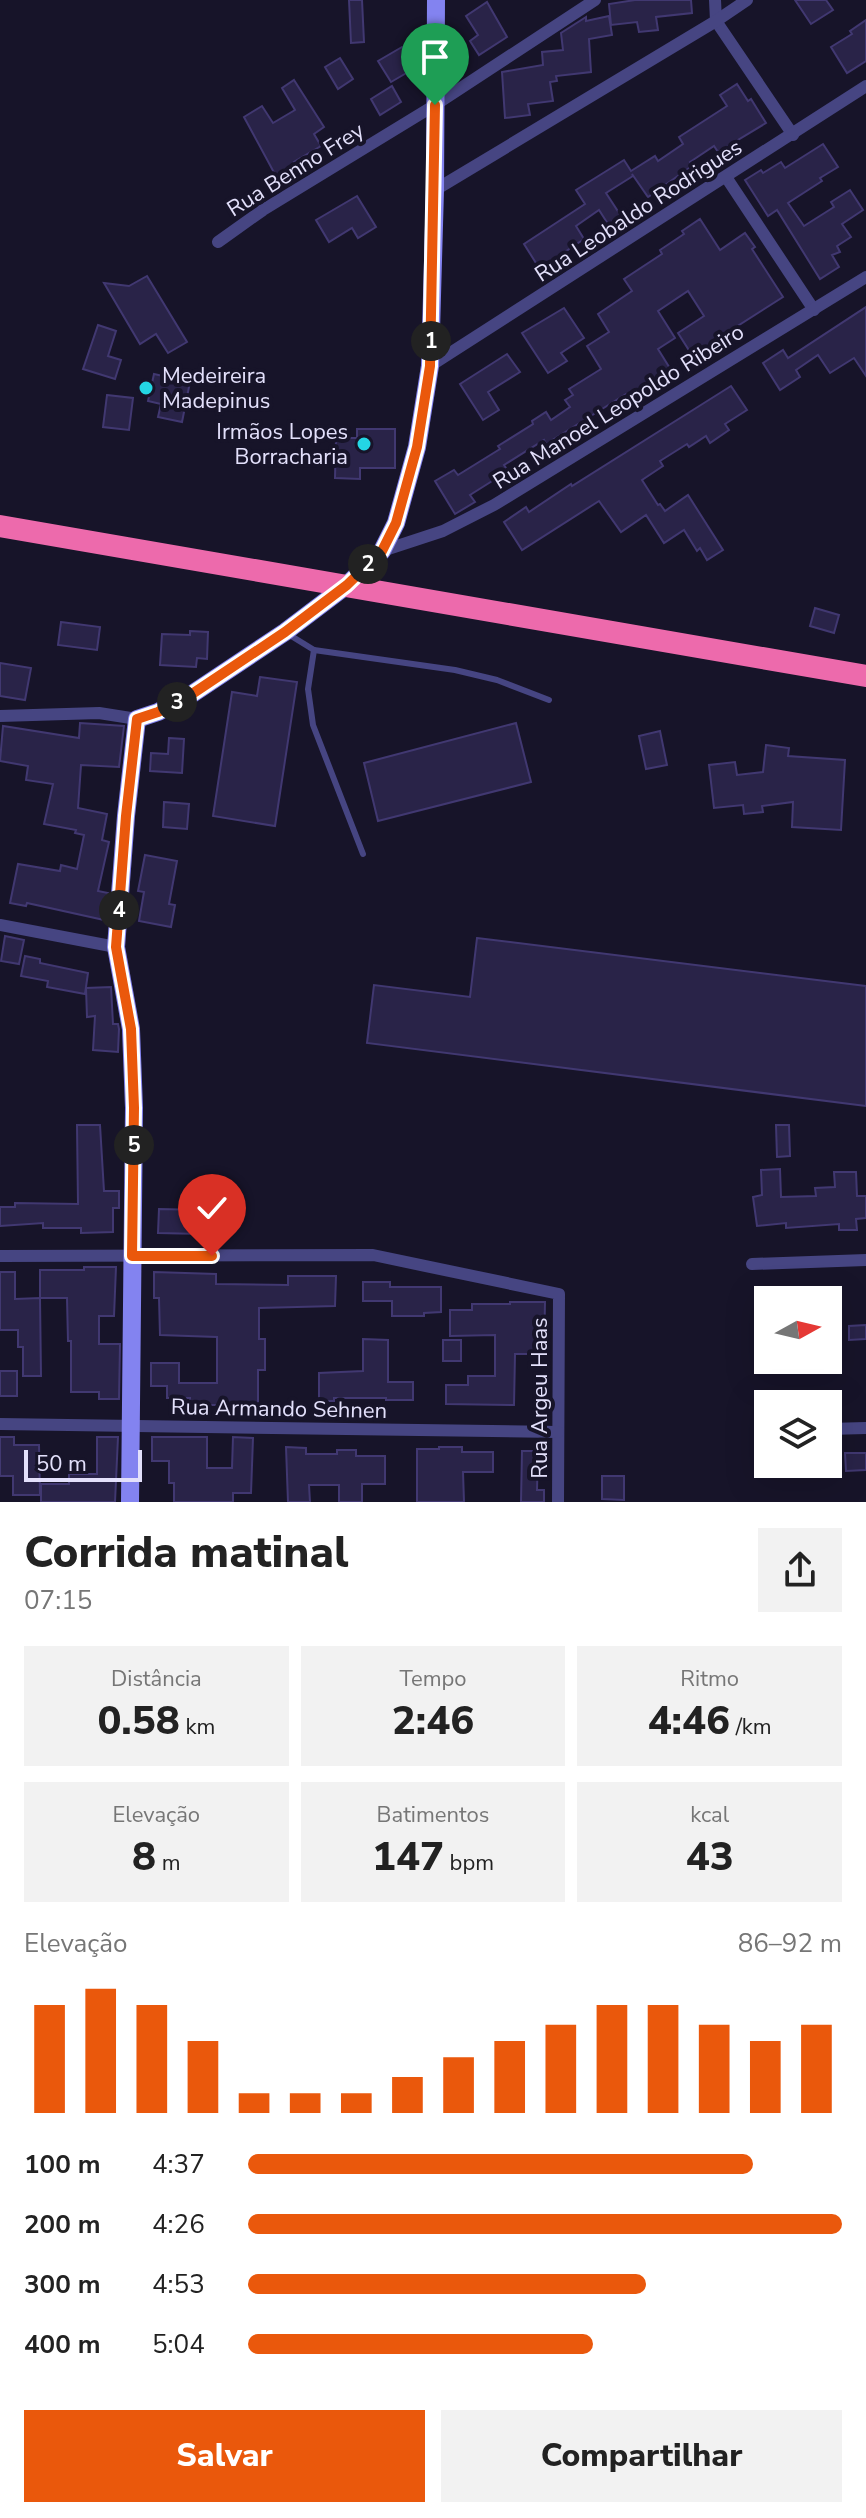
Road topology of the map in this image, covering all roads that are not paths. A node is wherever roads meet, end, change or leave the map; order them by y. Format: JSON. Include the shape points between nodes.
{"nodes":[{"id":1,"x":436,"y":0,"type":"edge"},
{"id":2,"x":595,"y":0,"type":"edge"},
{"id":3,"x":715,"y":0,"type":"edge"},
{"id":4,"x":747,"y":0,"type":"edge"},
{"id":5,"x":716,"y":21,"type":"junction"},
{"id":6,"x":866,"y":86,"type":"edge"},
{"id":7,"x":435,"y":105,"type":"junction"},
{"id":8,"x":793,"y":135,"type":"junction"},
{"id":9,"x":726,"y":177,"type":"junction"},
{"id":10,"x":435,"y":190,"type":"junction"},
{"id":11,"x":218,"y":242,"type":"dead end"},
{"id":12,"x":866,"y":277,"type":"edge"},
{"id":13,"x":814,"y":310,"type":"junction"},
{"id":14,"x":430,"y":366,"type":"junction"},
{"id":15,"x":0,"y":526,"type":"edge"},
{"id":16,"x":382,"y":551,"type":"junction"},
{"id":17,"x":347,"y":585,"type":"junction"},
{"id":18,"x":285,"y":632,"type":"junction"},
{"id":19,"x":314,"y":650,"type":"junction"},
{"id":20,"x":866,"y":676,"type":"edge"},
{"id":21,"x":549,"y":700,"type":"dead end"},
{"id":22,"x":0,"y":716,"type":"edge"},
{"id":23,"x":137,"y":719,"type":"junction"},
{"id":24,"x":363,"y":854,"type":"dead end"},
{"id":25,"x":0,"y":925,"type":"edge"},
{"id":26,"x":116,"y":947,"type":"junction"},
{"id":27,"x":0,"y":1256,"type":"edge"},
{"id":28,"x":132,"y":1256,"type":"junction"},
{"id":29,"x":866,"y":1260,"type":"edge"},
{"id":30,"x":752,"y":1264,"type":"dead end"},
{"id":31,"x":0,"y":1424,"type":"edge"},
{"id":32,"x":132,"y":1426,"type":"junction"},
{"id":33,"x":866,"y":1428,"type":"edge"},
{"id":34,"x":842,"y":1429,"type":"edge"},
{"id":35,"x":558,"y":1432,"type":"junction"},
{"id":36,"x":130,"y":1502,"type":"edge"},
{"id":37,"x":558,"y":1502,"type":"edge"}],
"edges":[{"from":1,"to":7,"type":"street"},
{"from":2,"to":7,"type":"street","name":"Rua Benno Frey"},
{"from":3,"to":5,"type":"street"},
{"from":4,"to":5,"type":"street"},
{"from":5,"to":8,"type":"street"},
{"from":5,"to":10,"type":"street"},
{"from":6,"to":8,"type":"street","name":"Rua Leobaldo Rodrigues"},
{"from":7,"to":10,"type":"street"},
{"from":7,"to":11,"type":"street","name":"Rua Benno Frey"},
{"from":8,"to":9,"type":"street","name":"Rua Leobaldo Rodrigues"},
{"from":9,"to":13,"type":"street"},
{"from":9,"to":14,"type":"street","name":"Rua Leobaldo Rodrigues"},
{"from":10,"to":14,"type":"street"},
{"from":12,"to":13,"type":"street","name":"Rua Manoel Leopoldo Ribeiro"},
{"from":13,"to":16,"type":"street","name":"Rua Manoel Leopoldo Ribeiro","via":[[494,505],[443,531]]},
{"from":14,"to":16,"type":"street","via":[[417,447],[396,523]]},
{"from":15,"to":17,"type":"highway"},
{"from":16,"to":17,"type":"street"},
{"from":17,"to":18,"type":"street"},
{"from":17,"to":20,"type":"highway"},
{"from":18,"to":19,"type":"lane"},
{"from":18,"to":23,"type":"street","via":[[192,694]]},
{"from":19,"to":21,"type":"lane","via":[[455,670]]},
{"from":19,"to":24,"type":"lane","via":[[308,689],[313,725]]},
{"from":22,"to":23,"type":"street","via":[[99,713]]},
{"from":23,"to":26,"type":"street"},
{"from":25,"to":26,"type":"street"},
{"from":26,"to":28,"type":"street","via":[[131,1029]]},
{"from":27,"to":28,"type":"street"},
{"from":28,"to":32,"type":"street"},
{"from":28,"to":35,"type":"street","name":"Rua Argeu Haas","via":[[373,1255],[559,1294]]},
{"from":29,"to":30,"type":"street"},
{"from":31,"to":32,"type":"street","name":"Rua Armando Sehnen"},
{"from":32,"to":35,"type":"street","name":"Rua Armando Sehnen"},
{"from":32,"to":36,"type":"street"},
{"from":33,"to":34,"type":"street"},
{"from":35,"to":37,"type":"street","name":"Rua Argeu Haas"}]}
